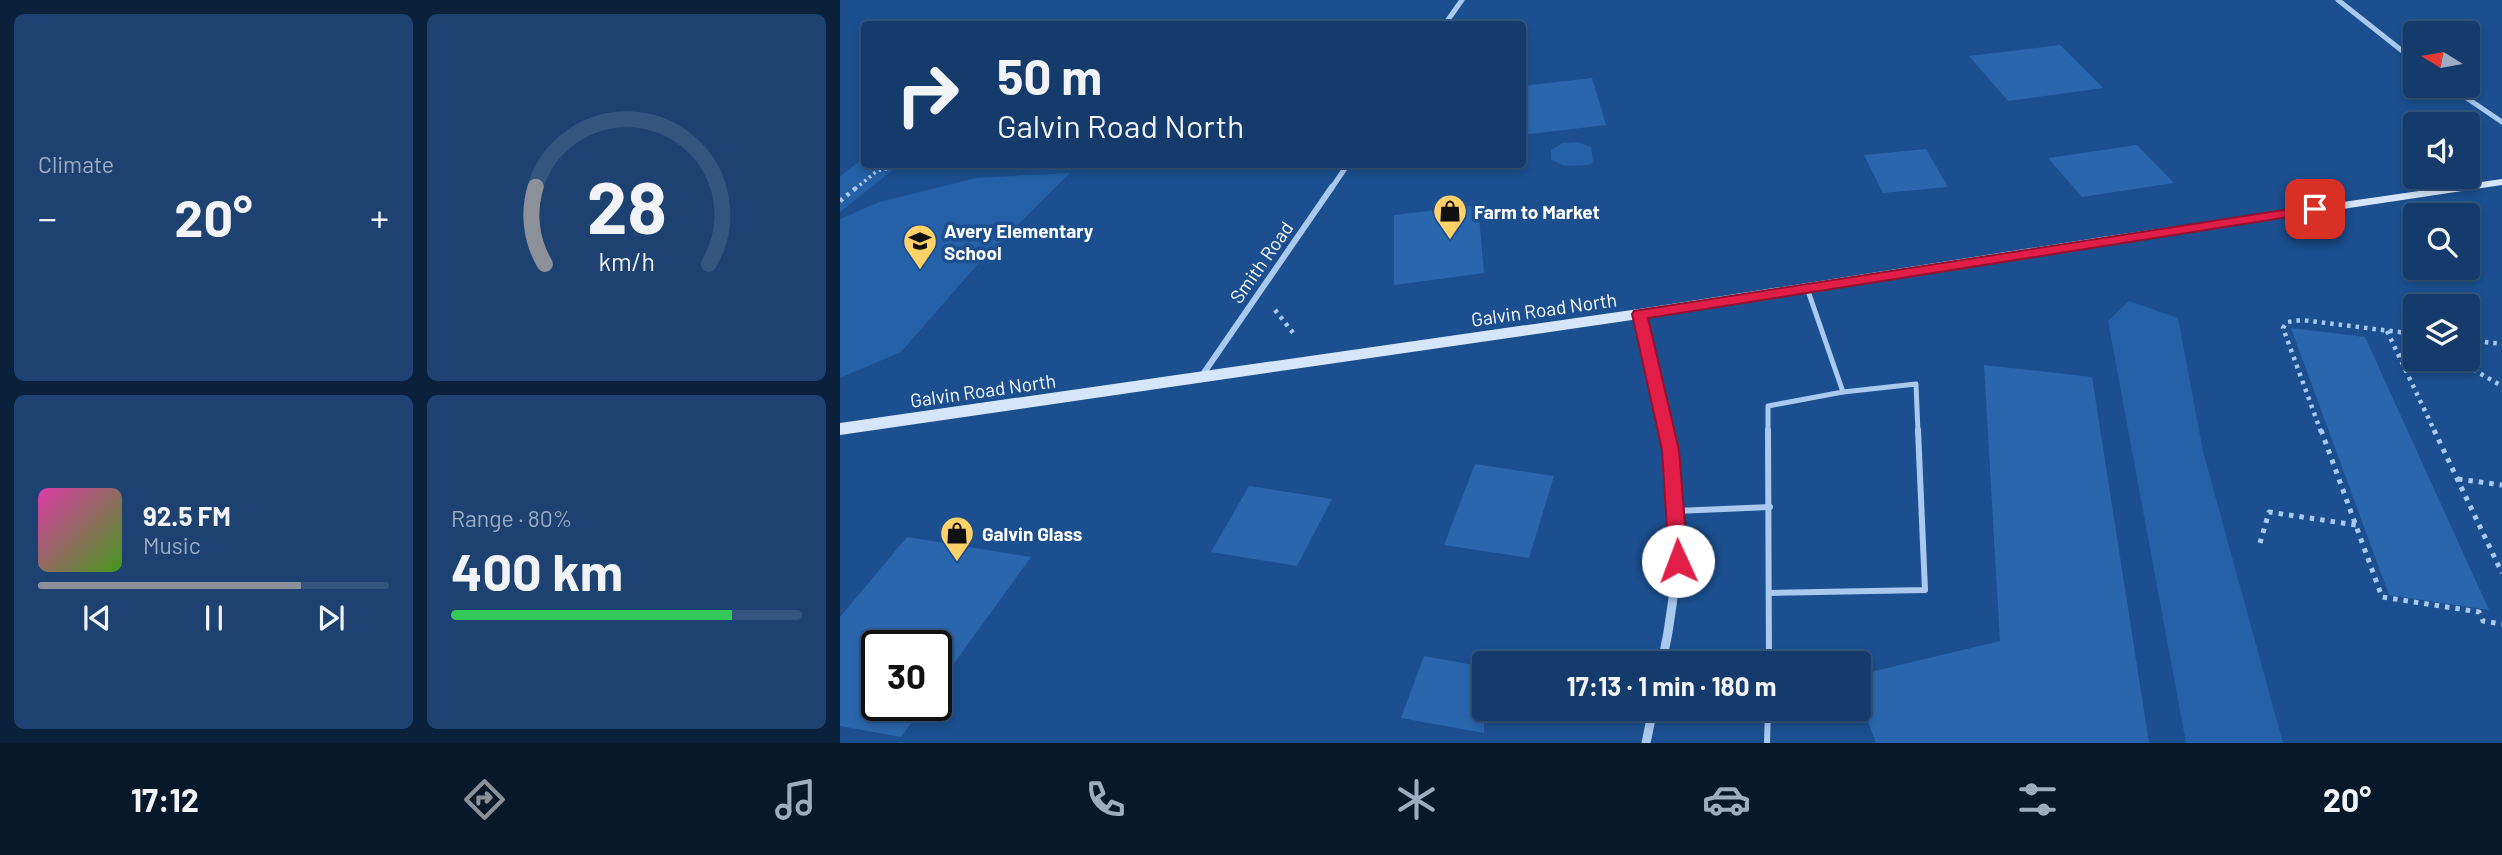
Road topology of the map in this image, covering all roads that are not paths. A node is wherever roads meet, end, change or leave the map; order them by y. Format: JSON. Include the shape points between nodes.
{"nodes":[{"id":1,"x":1462,"y":0,"type":"edge"},
{"id":2,"x":2338,"y":0,"type":"edge"},
{"id":3,"x":1447,"y":21,"type":"edge"},
{"id":4,"x":2403,"y":51,"type":"edge"},
{"id":5,"x":2467,"y":98,"type":"edge"},
{"id":6,"x":2502,"y":122,"type":"edge"},
{"id":7,"x":1345,"y":168,"type":"edge"},
{"id":8,"x":2502,"y":182,"type":"edge"},
{"id":9,"x":1807,"y":288,"type":"junction"},
{"id":10,"x":1639,"y":314,"type":"junction"},
{"id":11,"x":1199,"y":378,"type":"junction"},
{"id":12,"x":1843,"y":392,"type":"junction"},
{"id":13,"x":840,"y":429,"type":"edge"},
{"id":14,"x":1770,"y":507,"type":"junction"},
{"id":15,"x":1676,"y":511,"type":"junction"},
{"id":16,"x":1770,"y":593,"type":"junction"},
{"id":17,"x":1664,"y":651,"type":"edge"},
{"id":18,"x":1769,"y":651,"type":"edge"},
{"id":19,"x":1651,"y":721,"type":"edge"},
{"id":20,"x":1768,"y":721,"type":"edge"},
{"id":21,"x":1646,"y":743,"type":"edge"},
{"id":22,"x":1767,"y":743,"type":"edge"}],
"edges":[{"from":1,"to":3,"type":"street"},
{"from":2,"to":4,"type":"street"},
{"from":5,"to":6,"type":"street"},
{"from":7,"to":11,"type":"street","name":"Smith Road"},
{"from":8,"to":9,"type":"main road","name":"Galvin Road North"},
{"from":9,"to":10,"type":"main road","name":"Galvin Road North"},
{"from":9,"to":12,"type":"lane"},
{"from":10,"to":11,"type":"main road","name":"Galvin Road North"},
{"from":10,"to":15,"type":"street","via":[[1671,450]]},
{"from":11,"to":13,"type":"main road","name":"Galvin Road North"},
{"from":12,"to":14,"type":"lane","via":[[1768,405]]},
{"from":12,"to":16,"type":"lane","via":[[1916,384],[1925,590]]},
{"from":14,"to":15,"type":"lane"},
{"from":14,"to":16,"type":"lane"},
{"from":15,"to":17,"type":"street","via":[[1678,561]]},
{"from":16,"to":18,"type":"lane"},
{"from":19,"to":21,"type":"street"},
{"from":20,"to":22,"type":"lane"}]}
